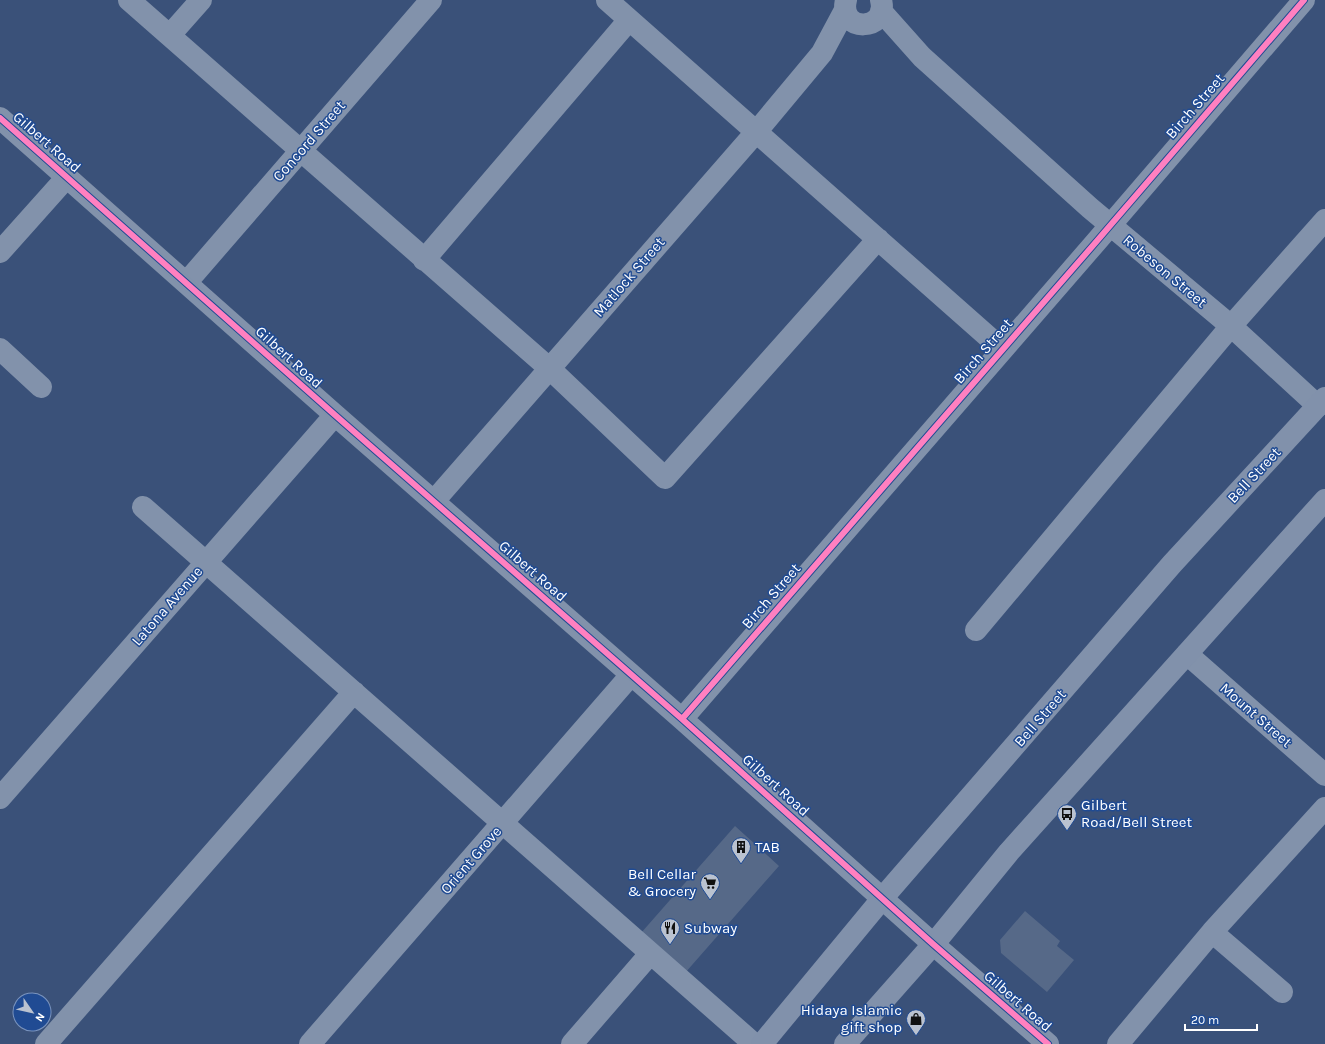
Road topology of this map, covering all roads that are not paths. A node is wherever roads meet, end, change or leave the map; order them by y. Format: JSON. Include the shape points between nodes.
{"nodes":[{"id":1,"x":129,"y":0,"type":"edge"},
{"id":2,"x":201,"y":0,"type":"edge"},
{"id":3,"x":431,"y":0,"type":"edge"},
{"id":4,"x":607,"y":0,"type":"edge"},
{"id":5,"x":1304,"y":0,"type":"edge"},
{"id":6,"x":844,"y":4,"type":"edge"},
{"id":7,"x":876,"y":10,"type":"edge"},
{"id":8,"x":629,"y":20,"type":"junction"},
{"id":9,"x":170,"y":35,"type":"junction"},
{"id":10,"x":822,"y":53,"type":"junction"},
{"id":11,"x":0,"y":118,"type":"edge"},
{"id":12,"x":757,"y":131,"type":"junction"},
{"id":13,"x":300,"y":151,"type":"junction"},
{"id":14,"x":68,"y":177,"type":"junction"},
{"id":15,"x":1325,"y":220,"type":"edge"},
{"id":16,"x":1110,"y":225,"type":"junction"},
{"id":17,"x":878,"y":239,"type":"junction"},
{"id":18,"x":0,"y":252,"type":"edge"},
{"id":19,"x":424,"y":260,"type":"junction"},
{"id":20,"x":186,"y":283,"type":"junction"},
{"id":21,"x":1231,"y":326,"type":"junction"},
{"id":22,"x":0,"y":349,"type":"edge"},
{"id":23,"x":1002,"y":349,"type":"junction"},
{"id":24,"x":549,"y":368,"type":"junction"},
{"id":25,"x":41,"y":387,"type":"dead end"},
{"id":26,"x":1322,"y":402,"type":"edge"},
{"id":27,"x":334,"y":415,"type":"junction"},
{"id":28,"x":1325,"y":500,"type":"edge"},
{"id":29,"x":434,"y":501,"type":"junction"},
{"id":30,"x":143,"y":507,"type":"dead end"},
{"id":31,"x":206,"y":562,"type":"junction"},
{"id":32,"x":976,"y":630,"type":"dead end"},
{"id":33,"x":1187,"y":654,"type":"junction"},
{"id":34,"x":631,"y":675,"type":"junction"},
{"id":35,"x":354,"y":692,"type":"junction"},
{"id":36,"x":682,"y":719,"type":"junction"},
{"id":37,"x":1325,"y":775,"type":"edge"},
{"id":38,"x":0,"y":798,"type":"edge"},
{"id":39,"x":1325,"y":808,"type":"edge"},
{"id":40,"x":502,"y":823,"type":"junction"},
{"id":41,"x":883,"y":898,"type":"junction"},
{"id":42,"x":1212,"y":932,"type":"junction"},
{"id":43,"x":933,"y":944,"type":"junction"},
{"id":44,"x":650,"y":954,"type":"junction"},
{"id":45,"x":1282,"y":992,"type":"dead end"},
{"id":46,"x":46,"y":1044,"type":"edge"},
{"id":47,"x":310,"y":1044,"type":"edge"},
{"id":48,"x":572,"y":1044,"type":"edge"},
{"id":49,"x":754,"y":1044,"type":"edge"},
{"id":50,"x":762,"y":1044,"type":"edge"},
{"id":51,"x":845,"y":1044,"type":"edge"},
{"id":52,"x":1048,"y":1044,"type":"edge"},
{"id":53,"x":1118,"y":1044,"type":"edge"}],
"edges":[{"from":1,"to":9,"type":"street"},
{"from":2,"to":9,"type":"street"},
{"from":3,"to":13,"type":"street","name":"Concord Street"},
{"from":4,"to":8,"type":"street"},
{"from":5,"to":16,"type":"street","name":"Birch Street"},
{"from":6,"to":7,"type":"street","name":"Robeson Street","via":[[851,20]]},
{"from":6,"to":10,"type":"street","name":"Matlock Street"},
{"from":7,"to":10,"type":"street","name":"Matlock Street"},
{"from":7,"to":16,"type":"street","name":"Robeson Street","via":[[922,57]]},
{"from":8,"to":12,"type":"street"},
{"from":8,"to":19,"type":"street"},
{"from":9,"to":13,"type":"street"},
{"from":10,"to":12,"type":"street","name":"Matlock Street"},
{"from":11,"to":14,"type":"street","name":"Gilbert Road"},
{"from":12,"to":17,"type":"street"},
{"from":12,"to":24,"type":"street","name":"Matlock Street"},
{"from":13,"to":19,"type":"street"},
{"from":13,"to":20,"type":"street","name":"Concord Street"},
{"from":14,"to":18,"type":"street"},
{"from":14,"to":20,"type":"street","name":"Gilbert Road"},
{"from":15,"to":21,"type":"street"},
{"from":16,"to":21,"type":"street","name":"Robeson Street"},
{"from":16,"to":23,"type":"street","name":"Birch Street"},
{"from":17,"to":23,"type":"street"},
{"from":17,"to":24,"type":"street","via":[[665,478]]},
{"from":19,"to":24,"type":"street"},
{"from":20,"to":27,"type":"street","name":"Gilbert Road"},
{"from":21,"to":26,"type":"street","name":"Robeson Street"},
{"from":21,"to":32,"type":"street"},
{"from":22,"to":25,"type":"street"},
{"from":23,"to":36,"type":"street","name":"Birch Street"},
{"from":24,"to":29,"type":"street","name":"Matlock Street"},
{"from":26,"to":41,"type":"highway","name":"Bell Street","via":[[1172,564]]},
{"from":27,"to":29,"type":"street","name":"Gilbert Road"},
{"from":27,"to":31,"type":"street","name":"Latona Avenue"},
{"from":28,"to":33,"type":"highway"},
{"from":29,"to":34,"type":"street","name":"Gilbert Road"},
{"from":30,"to":31,"type":"street"},
{"from":31,"to":35,"type":"street"},
{"from":31,"to":38,"type":"street","name":"Latona Avenue"},
{"from":33,"to":37,"type":"street","name":"Mount Street"},
{"from":33,"to":43,"type":"highway","via":[[1010,852]]},
{"from":34,"to":36,"type":"street","name":"Gilbert Road"},
{"from":34,"to":40,"type":"street","name":"Orient Grove"},
{"from":35,"to":40,"type":"street"},
{"from":35,"to":46,"type":"street"},
{"from":36,"to":41,"type":"street","name":"Gilbert Road"},
{"from":39,"to":42,"type":"street"},
{"from":40,"to":44,"type":"street"},
{"from":40,"to":47,"type":"street","name":"Orient Grove"},
{"from":41,"to":43,"type":"street","name":"Gilbert Road"},
{"from":41,"to":50,"type":"highway","name":"Bell Street"},
{"from":42,"to":45,"type":"street"},
{"from":42,"to":53,"type":"street"},
{"from":43,"to":51,"type":"highway"},
{"from":43,"to":52,"type":"street","name":"Gilbert Road"},
{"from":44,"to":48,"type":"street"},
{"from":44,"to":49,"type":"street"}]}
